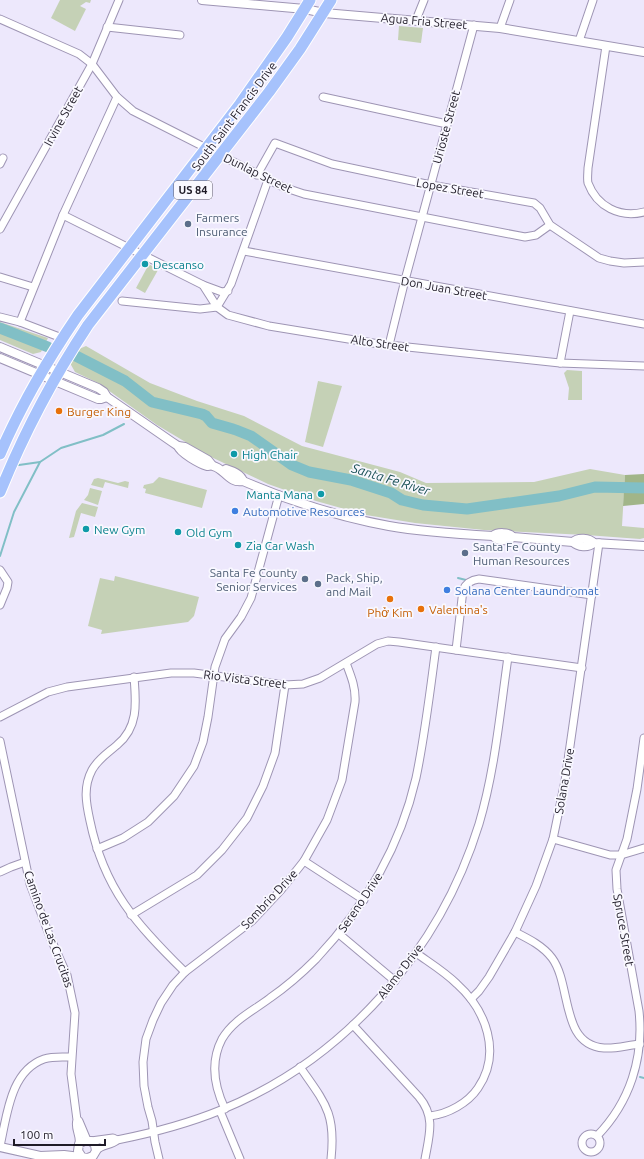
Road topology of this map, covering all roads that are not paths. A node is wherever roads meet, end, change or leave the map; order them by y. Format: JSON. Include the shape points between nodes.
{"nodes":[{"id":1,"x":119,"y":0,"type":"edge"},
{"id":2,"x":202,"y":0,"type":"edge"},
{"id":3,"x":331,"y":0,"type":"edge"},
{"id":4,"x":424,"y":0,"type":"edge"},
{"id":5,"x":510,"y":0,"type":"edge"},
{"id":6,"x":593,"y":0,"type":"edge"},
{"id":7,"x":234,"y":2,"type":"edge"},
{"id":8,"x":308,"y":4,"type":"edge"},
{"id":9,"x":324,"y":14,"type":"junction"},
{"id":10,"x":0,"y":19,"type":"edge"},
{"id":11,"x":416,"y":20,"type":"junction"},
{"id":12,"x":474,"y":25,"type":"junction"},
{"id":13,"x":107,"y":27,"type":"junction"},
{"id":14,"x":500,"y":28,"type":"junction"},
{"id":15,"x":180,"y":35,"type":"dead end"},
{"id":16,"x":580,"y":41,"type":"junction"},
{"id":17,"x":606,"y":46,"type":"junction"},
{"id":18,"x":644,"y":52,"type":"edge"},
{"id":19,"x":92,"y":64,"type":"junction"},
{"id":20,"x":117,"y":97,"type":"junction"},
{"id":21,"x":323,"y":97,"type":"dead end"},
{"id":22,"x":447,"y":124,"type":"junction"},
{"id":23,"x":206,"y":147,"type":"junction"},
{"id":24,"x":221,"y":155,"type":"junction"},
{"id":25,"x":257,"y":175,"type":"junction"},
{"id":26,"x":268,"y":180,"type":"junction"},
{"id":27,"x":431,"y":185,"type":"junction"},
{"id":28,"x":644,"y":212,"type":"edge"},
{"id":29,"x":63,"y":215,"type":"junction"},
{"id":30,"x":422,"y":218,"type":"junction"},
{"id":31,"x":550,"y":225,"type":"junction"},
{"id":32,"x":0,"y":230,"type":"edge"},
{"id":33,"x":128,"y":248,"type":"junction"},
{"id":34,"x":244,"y":251,"type":"junction"},
{"id":35,"x":142,"y":255,"type":"junction"},
{"id":36,"x":644,"y":262,"type":"edge"},
{"id":37,"x":0,"y":277,"type":"edge"},
{"id":38,"x":405,"y":280,"type":"junction"},
{"id":39,"x":204,"y":285,"type":"junction"},
{"id":40,"x":33,"y":287,"type":"junction"},
{"id":41,"x":228,"y":291,"type":"junction"},
{"id":42,"x":122,"y":301,"type":"dead end"},
{"id":43,"x":217,"y":306,"type":"junction"},
{"id":44,"x":570,"y":311,"type":"junction"},
{"id":45,"x":0,"y":317,"type":"edge"},
{"id":46,"x":20,"y":322,"type":"junction"},
{"id":47,"x":644,"y":324,"type":"edge"},
{"id":48,"x":62,"y":338,"type":"junction"},
{"id":49,"x":389,"y":345,"type":"junction"},
{"id":50,"x":0,"y":347,"type":"edge"},
{"id":51,"x":0,"y":358,"type":"edge"},
{"id":52,"x":560,"y":363,"type":"junction"},
{"id":53,"x":644,"y":366,"type":"edge"},
{"id":54,"x":43,"y":370,"type":"junction"},
{"id":55,"x":56,"y":376,"type":"junction"},
{"id":56,"x":0,"y":453,"type":"edge"},
{"id":57,"x":14,"y":458,"type":"junction"},
{"id":58,"x":0,"y":492,"type":"edge"},
{"id":59,"x":279,"y":495,"type":"junction"},
{"id":60,"x":597,"y":543,"type":"junction"},
{"id":61,"x":644,"y":546,"type":"edge"},
{"id":62,"x":0,"y":570,"type":"edge"},
{"id":63,"x":592,"y":595,"type":"junction"},
{"id":64,"x":0,"y":605,"type":"edge"},
{"id":65,"x":436,"y":647,"type":"junction"},
{"id":66,"x":456,"y":650,"type":"junction"},
{"id":67,"x":508,"y":657,"type":"junction"},
{"id":68,"x":346,"y":663,"type":"junction"},
{"id":69,"x":582,"y":668,"type":"junction"},
{"id":70,"x":214,"y":676,"type":"junction"},
{"id":71,"x":134,"y":678,"type":"junction"},
{"id":72,"x":285,"y":685,"type":"junction"},
{"id":73,"x":0,"y":717,"type":"edge"},
{"id":74,"x":644,"y":738,"type":"edge"},
{"id":75,"x":0,"y":741,"type":"edge"},
{"id":76,"x":552,"y":839,"type":"junction"},
{"id":77,"x":644,"y":848,"type":"edge"},
{"id":78,"x":96,"y":849,"type":"junction"},
{"id":79,"x":621,"y":855,"type":"junction"},
{"id":80,"x":304,"y":861,"type":"junction"},
{"id":81,"x":25,"y":862,"type":"junction"},
{"id":82,"x":0,"y":872,"type":"edge"},
{"id":83,"x":364,"y":900,"type":"junction"},
{"id":84,"x":131,"y":915,"type":"junction"},
{"id":85,"x":515,"y":932,"type":"junction"},
{"id":86,"x":339,"y":934,"type":"junction"},
{"id":87,"x":416,"y":953,"type":"junction"},
{"id":88,"x":185,"y":972,"type":"junction"},
{"id":89,"x":395,"y":980,"type":"junction"},
{"id":90,"x":471,"y":999,"type":"junction"},
{"id":91,"x":353,"y":1025,"type":"junction"},
{"id":92,"x":640,"y":1044,"type":"junction"},
{"id":93,"x":71,"y":1057,"type":"junction"},
{"id":94,"x":300,"y":1067,"type":"junction"},
{"id":95,"x":222,"y":1110,"type":"junction"},
{"id":96,"x":430,"y":1116,"type":"junction"},
{"id":97,"x":77,"y":1120,"type":"junction"},
{"id":98,"x":153,"y":1132,"type":"junction"},
{"id":99,"x":597,"y":1136,"type":"dead end"},
{"id":100,"x":89,"y":1140,"type":"junction"},
{"id":101,"x":117,"y":1140,"type":"junction"},
{"id":102,"x":79,"y":1145,"type":"junction"},
{"id":103,"x":0,"y":1146,"type":"edge"},
{"id":104,"x":96,"y":1154,"type":"edge"},
{"id":105,"x":64,"y":1155,"type":"junction"},
{"id":106,"x":85,"y":1158,"type":"edge"},
{"id":107,"x":159,"y":1159,"type":"edge"},
{"id":108,"x":240,"y":1159,"type":"edge"},
{"id":109,"x":331,"y":1159,"type":"edge"},
{"id":110,"x":425,"y":1159,"type":"edge"}],
"edges":[{"from":1,"to":13,"type":"street","name":"Irvine Street"},
{"from":2,"to":7,"type":"street","name":"Agua Fria Street"},
{"from":3,"to":9,"type":"highway","name":"South Saint Francis Drive","number":"US 84"},
{"from":4,"to":11,"type":"street"},
{"from":5,"to":14,"type":"street"},
{"from":6,"to":16,"type":"street"},
{"from":7,"to":8,"type":"street","name":"Agua Fria Street"},
{"from":8,"to":9,"type":"street","name":"Agua Fria Street"},
{"from":8,"to":23,"type":"highway","name":"South Saint Francis Drive","number":"US 84","via":[[240,104]]},
{"from":9,"to":11,"type":"street","name":"Agua Fria Street"},
{"from":9,"to":24,"type":"highway","name":"South Saint Francis Drive","number":"US 84"},
{"from":10,"to":19,"type":"street","name":"Dunlap Street","via":[[79,54]]},
{"from":11,"to":12,"type":"street","name":"Agua Fria Street"},
{"from":12,"to":14,"type":"street","name":"Agua Fria Street"},
{"from":12,"to":22,"type":"street","name":"Urioste Street"},
{"from":13,"to":15,"type":"street"},
{"from":13,"to":19,"type":"street","name":"Irvine Street"},
{"from":14,"to":16,"type":"street","name":"Agua Fria Street"},
{"from":16,"to":17,"type":"street","name":"Agua Fria Street"},
{"from":17,"to":18,"type":"street","name":"Agua Fria Street"},
{"from":17,"to":28,"type":"street","via":[[588,182],[602,205],[612,211],[622,214]]},
{"from":19,"to":20,"type":"street","name":"Dunlap Street"},
{"from":19,"to":32,"type":"street","name":"Irvine Street"},
{"from":20,"to":23,"type":"street","name":"Dunlap Street","via":[[134,111]]},
{"from":20,"to":29,"type":"street"},
{"from":21,"to":22,"type":"street"},
{"from":22,"to":27,"type":"street","name":"Urioste Street"},
{"from":23,"to":24,"type":"street","name":"Dunlap Street"},
{"from":23,"to":33,"type":"highway","name":"South Saint Francis Drive","number":"US 84"},
{"from":24,"to":25,"type":"street","name":"Dunlap Street"},
{"from":24,"to":35,"type":"highway","name":"South Saint Francis Drive","number":"US 84"},
{"from":25,"to":26,"type":"street","name":"Dunlap Street"},
{"from":25,"to":27,"type":"street","name":"Lopez Street","via":[[275,143],[332,164]]},
{"from":26,"to":30,"type":"street","name":"Dunlap Street","via":[[304,194]]},
{"from":26,"to":34,"type":"street"},
{"from":27,"to":30,"type":"street","name":"Urioste Street"},
{"from":27,"to":31,"type":"street","name":"Lopez Street","via":[[534,203]]},
{"from":29,"to":33,"type":"street"},
{"from":29,"to":40,"type":"street"},
{"from":30,"to":31,"type":"street","name":"Dunlap Street","via":[[525,237],[536,235]]},
{"from":30,"to":38,"type":"street","name":"Urioste Street"},
{"from":31,"to":36,"type":"street","name":"Lopez Street","via":[[599,258],[624,263]]},
{"from":33,"to":35,"type":"street"},
{"from":33,"to":48,"type":"highway","name":"South Saint Francis Drive","number":"US 84"},
{"from":34,"to":38,"type":"street","name":"Don Juan Street"},
{"from":34,"to":41,"type":"street"},
{"from":35,"to":39,"type":"street"},
{"from":35,"to":55,"type":"highway","name":"South Saint Francis Drive","number":"US 84","via":[[88,325]]},
{"from":37,"to":40,"type":"street"},
{"from":38,"to":44,"type":"street","name":"Don Juan Street"},
{"from":38,"to":49,"type":"street","name":"Urioste Street"},
{"from":39,"to":41,"type":"street","via":[[222,292]]},
{"from":39,"to":43,"type":"street"},
{"from":40,"to":46,"type":"street"},
{"from":41,"to":43,"type":"street"},
{"from":42,"to":43,"type":"street","via":[[200,309]]},
{"from":43,"to":49,"type":"street","name":"Alto Street","via":[[228,315],[269,326]]},
{"from":44,"to":47,"type":"street","name":"Don Juan Street"},
{"from":44,"to":52,"type":"street"},
{"from":45,"to":46,"type":"street"},
{"from":46,"to":48,"type":"street"},
{"from":48,"to":54,"type":"highway","name":"South Saint Francis Drive","number":"US 84"},
{"from":49,"to":52,"type":"street","name":"Alto Street"},
{"from":50,"to":54,"type":"street"},
{"from":51,"to":54,"type":"street"},
{"from":52,"to":53,"type":"street","name":"Alto Street"},
{"from":54,"to":55,"type":"street"},
{"from":54,"to":56,"type":"highway","number":"US 84"},
{"from":55,"to":57,"type":"highway","number":"US 84"},
{"from":55,"to":59,"type":"street","via":[[98,399],[107,398],[178,446],[180,451],[188,456],[205,465],[212,465],[237,481]]},
{"from":56,"to":57,"type":"street"},
{"from":57,"to":58,"type":"highway","number":"US 84"},
{"from":59,"to":60,"type":"street","via":[[333,513],[388,526],[493,536],[508,540],[513,537],[573,542],[588,546]]},
{"from":59,"to":70,"type":"street","via":[[251,598],[225,639]]},
{"from":60,"to":61,"type":"street"},
{"from":60,"to":63,"type":"street","name":"Solana Drive"},
{"from":62,"to":64,"type":"street","via":[[8,582]]},
{"from":63,"to":66,"type":"street","via":[[472,580],[463,590]]},
{"from":63,"to":69,"type":"street","name":"Solana Drive"},
{"from":65,"to":66,"type":"street","name":"Rio Vista Street"},
{"from":65,"to":68,"type":"street","name":"Rio Vista Street","via":[[388,641],[370,648]]},
{"from":65,"to":83,"type":"street","name":"Sereno Drive","via":[[422,746],[412,794],[390,853]]},
{"from":66,"to":67,"type":"street","name":"Rio Vista Street"},
{"from":67,"to":69,"type":"street","name":"Rio Vista Street"},
{"from":67,"to":87,"type":"street","name":"Alamo Drive","via":[[491,776],[478,825],[448,899]]},
{"from":68,"to":72,"type":"street","name":"Rio Vista Street","via":[[314,681]]},
{"from":68,"to":80,"type":"street","name":"Sombrio Drive","via":[[356,696],[342,780],[326,820]]},
{"from":69,"to":76,"type":"street","name":"Solana Drive","via":[[562,802]]},
{"from":70,"to":71,"type":"street","name":"Rio Vista Street","via":[[183,672]]},
{"from":70,"to":72,"type":"street","name":"Rio Vista Street"},
{"from":70,"to":78,"type":"street","via":[[203,742],[194,766],[174,796],[148,822],[123,838]]},
{"from":71,"to":73,"type":"street","name":"Rio Vista Street","via":[[48,692]]},
{"from":71,"to":78,"type":"street","via":[[136,708],[132,725],[122,740],[98,760],[87,783],[87,807]]},
{"from":72,"to":84,"type":"street","via":[[275,753],[263,786],[247,818],[222,850],[197,875]]},
{"from":74,"to":79,"type":"street","name":"Spruce Street","via":[[637,789],[626,844]]},
{"from":75,"to":81,"type":"street","name":"Camino de Las Crucitas"},
{"from":76,"to":79,"type":"street","via":[[610,855]]},
{"from":76,"to":85,"type":"street","name":"Solana Drive","via":[[536,886]]},
{"from":77,"to":79,"type":"street"},
{"from":78,"to":84,"type":"street","via":[[120,900]]},
{"from":79,"to":92,"type":"street","name":"Spruce Street","via":[[616,870],[617,889],[639,1011]]},
{"from":80,"to":83,"type":"street"},
{"from":80,"to":88,"type":"street","name":"Sombrio Drive","via":[[252,921]]},
{"from":81,"to":82,"type":"street"},
{"from":81,"to":93,"type":"street","name":"Camino de Las Crucitas","via":[[30,884],[67,976],[75,1013]]},
{"from":83,"to":86,"type":"street","name":"Sereno Drive"},
{"from":84,"to":88,"type":"street"},
{"from":85,"to":90,"type":"street","name":"Solana Drive","via":[[486,982]]},
{"from":85,"to":92,"type":"street","via":[[542,947],[557,965],[573,1025],[583,1040],[603,1048]]},
{"from":86,"to":89,"type":"street"},
{"from":86,"to":95,"type":"street","name":"Sereno Drive","via":[[297,976],[236,1022],[226,1033],[216,1054],[214,1067]]},
{"from":87,"to":89,"type":"street","name":"Alamo Drive"},
{"from":87,"to":90,"type":"street","via":[[451,979]]},
{"from":88,"to":98,"type":"street","name":"Sombrio Drive","via":[[161,1002],[146,1039],[144,1086]]},
{"from":89,"to":91,"type":"street","name":"Alamo Drive"},
{"from":90,"to":96,"type":"street","via":[[485,1023],[489,1036],[490,1058],[486,1075],[465,1101]]},
{"from":91,"to":94,"type":"street","name":"Alamo Drive"},
{"from":91,"to":96,"type":"street","via":[[419,1097]]},
{"from":92,"to":99,"type":"street","name":"Spruce Street","via":[[638,1064],[628,1092],[614,1116]]},
{"from":93,"to":97,"type":"street","name":"Camino de Las Crucitas","via":[[71,1082]]},
{"from":93,"to":103,"type":"street","via":[[43,1059],[24,1072],[13,1093]]},
{"from":94,"to":95,"type":"street","name":"Alamo Drive"},
{"from":94,"to":109,"type":"street","via":[[329,1113],[333,1134]]},
{"from":95,"to":98,"type":"street","name":"Alamo Drive"},
{"from":95,"to":108,"type":"street","name":"Sereno Drive"},
{"from":96,"to":110,"type":"street"},
{"from":97,"to":100,"type":"street","name":"Camino de Las Crucitas"},
{"from":97,"to":102,"type":"street","name":"Camino de Las Crucitas","via":[[75,1123],[80,1139]]},
{"from":98,"to":101,"type":"street","name":"Alamo Drive"},
{"from":98,"to":107,"type":"street","name":"Sombrio Drive"},
{"from":100,"to":101,"type":"street","name":"Alamo Drive"},
{"from":100,"to":102,"type":"street"},
{"from":100,"to":104,"type":"street","via":[[95,1145]]},
{"from":101,"to":104,"type":"street","name":"Alamo Drive","via":[[99,1147]]},
{"from":102,"to":105,"type":"street"},
{"from":102,"to":106,"type":"street","via":[[79,1153]]},
{"from":103,"to":105,"type":"street","via":[[40,1156]]},
{"from":104,"to":106,"type":"street"},
{"from":105,"to":106,"type":"street"}]}
